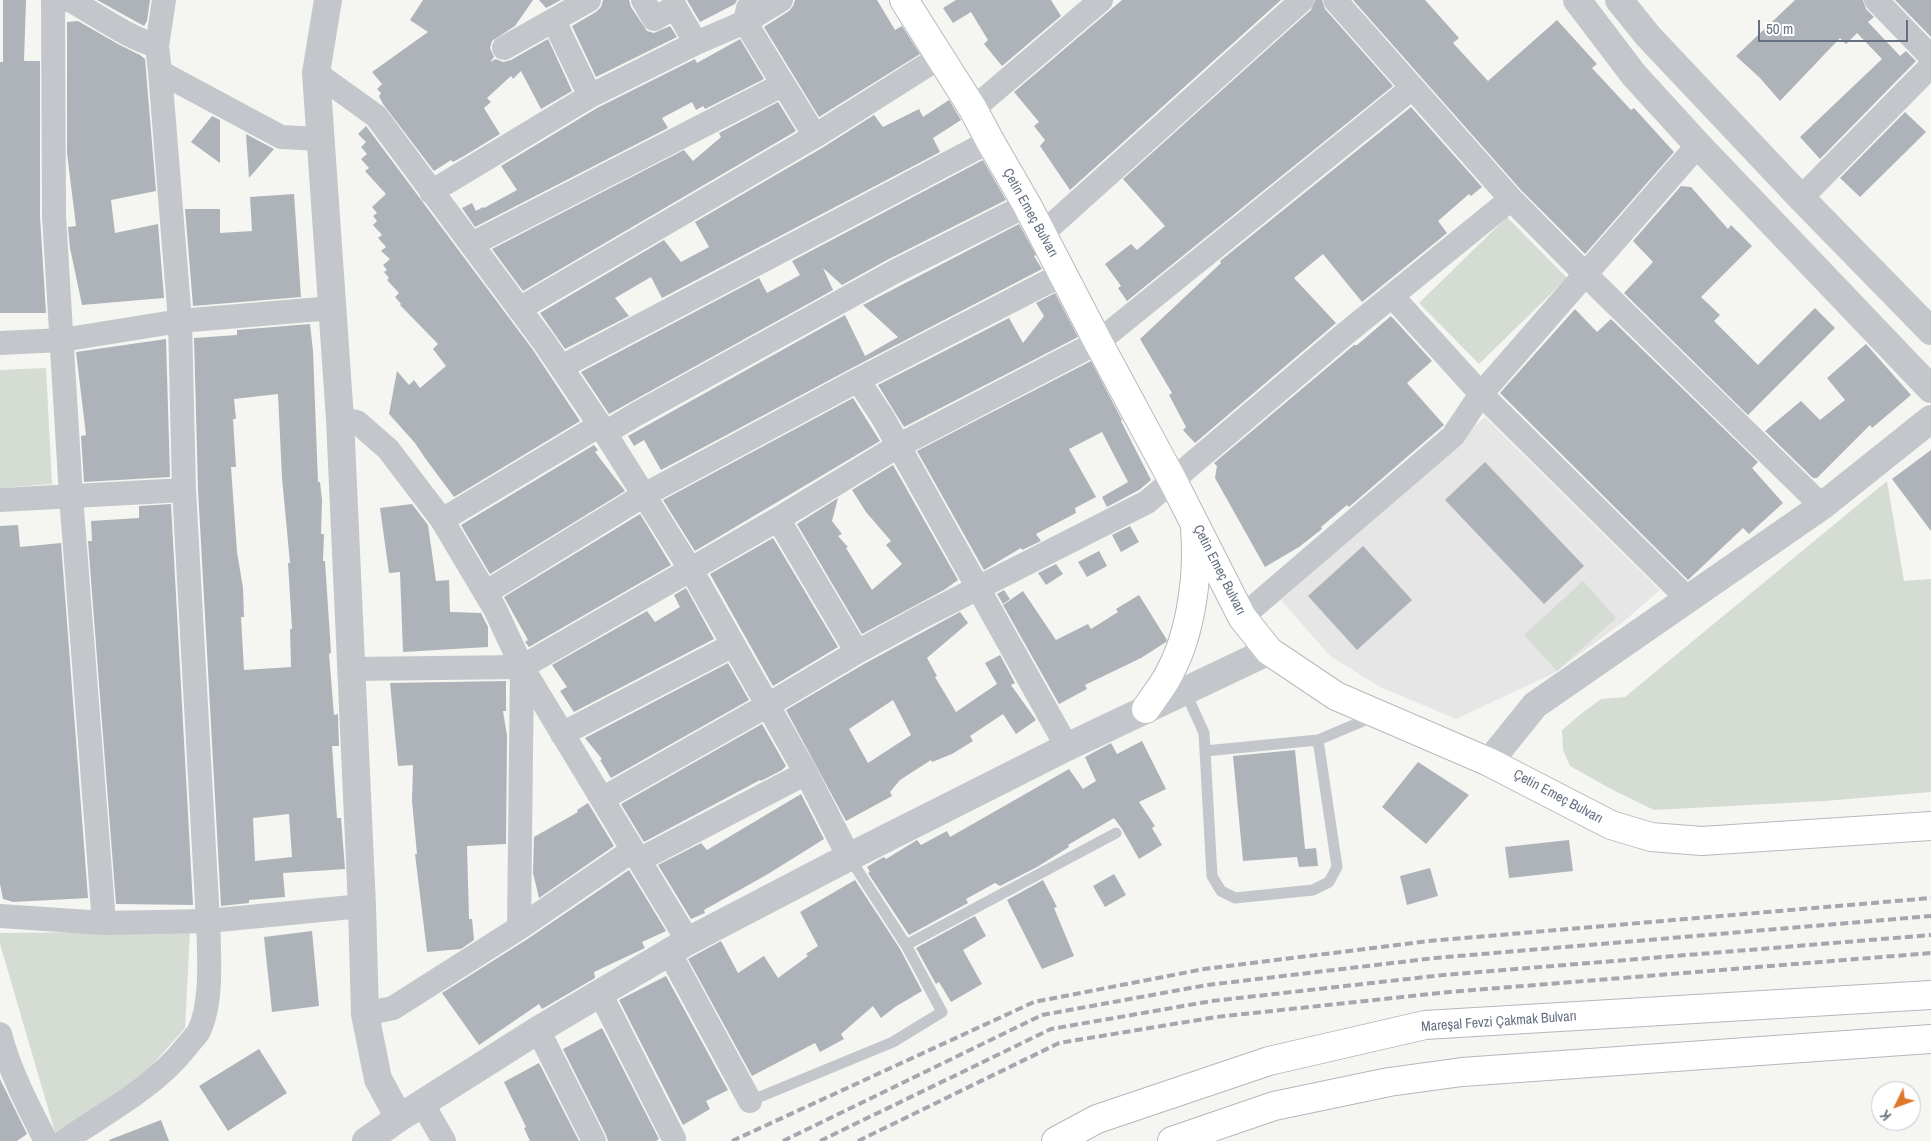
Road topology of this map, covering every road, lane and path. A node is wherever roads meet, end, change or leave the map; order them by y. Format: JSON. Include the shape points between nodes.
{"nodes":[{"id":1,"x":53,"y":0,"type":"edge"},
{"id":2,"x":67,"y":0,"type":"edge"},
{"id":3,"x":164,"y":0,"type":"edge"},
{"id":4,"x":328,"y":0,"type":"edge"},
{"id":5,"x":589,"y":0,"type":"edge"},
{"id":6,"x":643,"y":0,"type":"edge"},
{"id":7,"x":782,"y":0,"type":"edge"},
{"id":8,"x":904,"y":0,"type":"edge"},
{"id":9,"x":1101,"y":0,"type":"edge"},
{"id":10,"x":1302,"y":0,"type":"edge"},
{"id":11,"x":1335,"y":0,"type":"edge"},
{"id":12,"x":1577,"y":0,"type":"edge"},
{"id":13,"x":1619,"y":0,"type":"edge"},
{"id":14,"x":1876,"y":0,"type":"edge"},
{"id":15,"x":747,"y":11,"type":"edge"},
{"id":16,"x":554,"y":21,"type":"junction"},
{"id":17,"x":696,"y":43,"type":"junction"},
{"id":18,"x":156,"y":46,"type":"junction"},
{"id":19,"x":504,"y":48,"type":"dead end"},
{"id":20,"x":940,"y":57,"type":"junction"},
{"id":21,"x":1931,"y":57,"type":"edge"},
{"id":22,"x":1931,"y":66,"type":"edge"},
{"id":23,"x":160,"y":72,"type":"junction"},
{"id":24,"x":316,"y":73,"type":"junction"},
{"id":25,"x":782,"y":85,"type":"junction"},
{"id":26,"x":1412,"y":88,"type":"junction"},
{"id":27,"x":590,"y":96,"type":"junction"},
{"id":28,"x":973,"y":108,"type":"junction"},
{"id":29,"x":815,"y":136,"type":"junction"},
{"id":30,"x":321,"y":139,"type":"junction"},
{"id":31,"x":990,"y":141,"type":"junction"},
{"id":32,"x":1698,"y":145,"type":"junction"},
{"id":33,"x":431,"y":192,"type":"junction"},
{"id":34,"x":1801,"y":198,"type":"junction"},
{"id":35,"x":1511,"y":199,"type":"junction"},
{"id":36,"x":1027,"y":205,"type":"junction"},
{"id":37,"x":1043,"y":233,"type":"junction"},
{"id":38,"x":472,"y":244,"type":"junction"},
{"id":39,"x":1063,"y":274,"type":"junction"},
{"id":40,"x":1586,"y":275,"type":"junction"},
{"id":41,"x":1392,"y":296,"type":"junction"},
{"id":42,"x":332,"y":308,"type":"junction"},
{"id":43,"x":519,"y":309,"type":"junction"},
{"id":44,"x":180,"y":322,"type":"junction"},
{"id":45,"x":1931,"y":331,"type":"edge"},
{"id":46,"x":62,"y":340,"type":"junction"},
{"id":47,"x":1098,"y":342,"type":"junction"},
{"id":48,"x":0,"y":343,"type":"edge"},
{"id":49,"x":561,"y":367,"type":"junction"},
{"id":50,"x":858,"y":380,"type":"junction"},
{"id":51,"x":1931,"y":389,"type":"edge"},
{"id":52,"x":1481,"y":394,"type":"junction"},
{"id":53,"x":340,"y":419,"type":"junction"},
{"id":54,"x":1931,"y":420,"type":"edge"},
{"id":55,"x":602,"y":429,"type":"junction"},
{"id":56,"x":898,"y":446,"type":"junction"},
{"id":57,"x":1174,"y":481,"type":"junction"},
{"id":58,"x":184,"y":490,"type":"junction"},
{"id":59,"x":71,"y":496,"type":"junction"},
{"id":60,"x":644,"y":496,"type":"junction"},
{"id":61,"x":0,"y":500,"type":"edge"},
{"id":62,"x":1822,"y":506,"type":"junction"},
{"id":63,"x":778,"y":519,"type":"junction"},
{"id":64,"x":442,"y":520,"type":"junction"},
{"id":65,"x":1194,"y":521,"type":"junction"},
{"id":66,"x":691,"y":570,"type":"junction"},
{"id":67,"x":977,"y":588,"type":"junction"},
{"id":68,"x":485,"y":593,"type":"junction"},
{"id":69,"x":1688,"y":599,"type":"junction"},
{"id":70,"x":1242,"y":617,"type":"junction"},
{"id":71,"x":733,"y":645,"type":"junction"},
{"id":72,"x":1269,"y":651,"type":"junction"},
{"id":73,"x":857,"y":652,"type":"junction"},
{"id":74,"x":522,"y":666,"type":"junction"},
{"id":75,"x":352,"y":669,"type":"junction"},
{"id":76,"x":1185,"y":691,"type":"junction"},
{"id":77,"x":768,"y":705,"type":"junction"},
{"id":78,"x":1146,"y":709,"type":"junction"},
{"id":79,"x":1378,"y":715,"type":"junction"},
{"id":80,"x":562,"y":734,"type":"junction"},
{"id":81,"x":1318,"y":740,"type":"junction"},
{"id":82,"x":1067,"y":747,"type":"junction"},
{"id":83,"x":1205,"y":751,"type":"junction"},
{"id":84,"x":1489,"y":762,"type":"junction"},
{"id":85,"x":806,"y":773,"type":"junction"},
{"id":86,"x":602,"y":799,"type":"junction"},
{"id":87,"x":1931,"y":826,"type":"edge"},
{"id":88,"x":1116,"y":833,"type":"dead end"},
{"id":89,"x":636,"y":855,"type":"junction"},
{"id":90,"x":849,"y":857,"type":"junction"},
{"id":91,"x":362,"y":906,"type":"junction"},
{"id":92,"x":0,"y":916,"type":"edge"},
{"id":93,"x":208,"y":921,"type":"junction"},
{"id":94,"x":104,"y":923,"type":"junction"},
{"id":95,"x":519,"y":928,"type":"junction"},
{"id":96,"x":906,"y":945,"type":"junction"},
{"id":97,"x":678,"y":946,"type":"junction"},
{"id":98,"x":600,"y":993,"type":"junction"},
{"id":99,"x":1931,"y":995,"type":"edge"},
{"id":100,"x":365,"y":1014,"type":"junction"},
{"id":101,"x":538,"y":1030,"type":"junction"},
{"id":102,"x":0,"y":1034,"type":"edge"},
{"id":103,"x":1931,"y":1040,"type":"edge"},
{"id":104,"x":750,"y":1101,"type":"joint"},
{"id":105,"x":422,"y":1103,"type":"junction"},
{"id":106,"x":399,"y":1118,"type":"junction"},
{"id":107,"x":674,"y":1139,"type":"dead end"},
{"id":108,"x":46,"y":1141,"type":"edge"},
{"id":109,"x":64,"y":1141,"type":"edge"},
{"id":110,"x":366,"y":1141,"type":"edge"},
{"id":111,"x":444,"y":1141,"type":"edge"},
{"id":112,"x":594,"y":1141,"type":"edge"},
{"id":113,"x":1056,"y":1141,"type":"edge"},
{"id":114,"x":1172,"y":1141,"type":"edge"}],
"edges":[{"from":1,"to":46,"type":"street","via":[[54,216]]},
{"from":2,"to":18,"type":"street","via":[[136,40]]},
{"from":3,"to":18,"type":"street"},
{"from":4,"to":24,"type":"street"},
{"from":5,"to":16,"type":"street"},
{"from":6,"to":17,"type":"street","via":[[654,19],[675,7]]},
{"from":7,"to":15,"type":"street"},
{"from":8,"to":20,"type":"main road","name":"Çetin Emeç Bulvarı"},
{"from":9,"to":28,"type":"street"},
{"from":10,"to":37,"type":"street"},
{"from":11,"to":26,"type":"street"},
{"from":12,"to":32,"type":"street","via":[[1634,75]]},
{"from":13,"to":34,"type":"street","via":[[1648,36]]},
{"from":14,"to":21,"type":"street"},
{"from":15,"to":17,"type":"street"},
{"from":15,"to":25,"type":"street"},
{"from":16,"to":19,"type":"street"},
{"from":16,"to":27,"type":"street"},
{"from":17,"to":27,"type":"street"},
{"from":18,"to":23,"type":"street"},
{"from":20,"to":28,"type":"main road","name":"Çetin Emeç Bulvarı"},
{"from":20,"to":29,"type":"street"},
{"from":22,"to":34,"type":"street"},
{"from":23,"to":30,"type":"street","via":[[281,137]]},
{"from":23,"to":44,"type":"street"},
{"from":24,"to":30,"type":"street"},
{"from":24,"to":33,"type":"street","via":[[376,116]]},
{"from":25,"to":29,"type":"street"},
{"from":25,"to":38,"type":"street"},
{"from":26,"to":35,"type":"street"},
{"from":26,"to":47,"type":"street"},
{"from":27,"to":33,"type":"street"},
{"from":28,"to":31,"type":"main road","name":"Çetin Emeç Bulvarı"},
{"from":29,"to":43,"type":"street"},
{"from":30,"to":42,"type":"street"},
{"from":31,"to":36,"type":"main road","name":"Çetin Emeç Bulvarı"},
{"from":31,"to":49,"type":"street"},
{"from":32,"to":40,"type":"street"},
{"from":32,"to":51,"type":"street"},
{"from":33,"to":38,"type":"street"},
{"from":34,"to":45,"type":"street"},
{"from":35,"to":40,"type":"street"},
{"from":35,"to":41,"type":"street"},
{"from":36,"to":37,"type":"main road","name":"Çetin Emeç Bulvarı"},
{"from":36,"to":55,"type":"street","via":[[894,272],[635,415]]},
{"from":37,"to":39,"type":"main road","name":"Çetin Emeç Bulvarı"},
{"from":38,"to":43,"type":"street"},
{"from":39,"to":47,"type":"main road","name":"Çetin Emeç Bulvarı"},
{"from":39,"to":50,"type":"street"},
{"from":40,"to":52,"type":"street"},
{"from":40,"to":62,"type":"street"},
{"from":41,"to":52,"type":"street"},
{"from":41,"to":57,"type":"street"},
{"from":42,"to":44,"type":"street"},
{"from":42,"to":53,"type":"street"},
{"from":43,"to":49,"type":"street"},
{"from":44,"to":46,"type":"street"},
{"from":44,"to":58,"type":"street"},
{"from":46,"to":48,"type":"street"},
{"from":46,"to":59,"type":"street"},
{"from":47,"to":56,"type":"street"},
{"from":47,"to":57,"type":"main road","name":"Çetin Emeç Bulvarı"},
{"from":49,"to":55,"type":"street"},
{"from":50,"to":56,"type":"street"},
{"from":50,"to":60,"type":"street"},
{"from":52,"to":69,"type":"street"},
{"from":52,"to":70,"type":"street","via":[[1453,436]]},
{"from":53,"to":64,"type":"street","via":[[357,422],[388,449]]},
{"from":53,"to":75,"type":"street"},
{"from":54,"to":62,"type":"street"},
{"from":55,"to":60,"type":"street"},
{"from":55,"to":64,"type":"street"},
{"from":56,"to":63,"type":"street"},
{"from":56,"to":67,"type":"street"},
{"from":57,"to":65,"type":"main road","name":"Çetin Emeç Bulvarı"},
{"from":57,"to":67,"type":"street","via":[[1147,502]]},
{"from":58,"to":59,"type":"street"},
{"from":58,"to":93,"type":"street"},
{"from":59,"to":61,"type":"street"},
{"from":59,"to":94,"type":"street"},
{"from":60,"to":66,"type":"street"},
{"from":60,"to":68,"type":"street"},
{"from":62,"to":69,"type":"street"},
{"from":63,"to":66,"type":"street"},
{"from":63,"to":73,"type":"street"},
{"from":64,"to":68,"type":"street"},
{"from":65,"to":70,"type":"main road","name":"Çetin Emeç Bulvarı"},
{"from":65,"to":78,"type":"main road","via":[[1197,553],[1184,634],[1172,670]]},
{"from":66,"to":71,"type":"street"},
{"from":66,"to":74,"type":"street"},
{"from":67,"to":73,"type":"street"},
{"from":67,"to":82,"type":"street"},
{"from":68,"to":74,"type":"street"},
{"from":69,"to":84,"type":"street","via":[[1536,705]]},
{"from":70,"to":72,"type":"main road","name":"Çetin Emeç Bulvarı"},
{"from":71,"to":77,"type":"street"},
{"from":71,"to":80,"type":"street"},
{"from":72,"to":76,"type":"street"},
{"from":72,"to":79,"type":"main road","name":"Çetin Emeç Bulvarı","via":[[1336,696]]},
{"from":73,"to":77,"type":"street"},
{"from":74,"to":75,"type":"street"},
{"from":74,"to":80,"type":"street"},
{"from":74,"to":95,"type":"street"},
{"from":75,"to":91,"type":"street"},
{"from":76,"to":78,"type":"street"},
{"from":76,"to":83,"type":"lane","via":[[1204,733]]},
{"from":77,"to":85,"type":"street"},
{"from":77,"to":86,"type":"street"},
{"from":78,"to":82,"type":"street"},
{"from":79,"to":81,"type":"lane"},
{"from":79,"to":84,"type":"main road","name":"Çetin Emeç Bulvarı"},
{"from":80,"to":86,"type":"street"},
{"from":81,"to":83,"type":"lane"},
{"from":81,"to":83,"type":"lane","via":[[1337,867],[1334,875],[1322,887],[1313,890],[1235,898],[1221,891],[1212,876]]},
{"from":82,"to":90,"type":"street"},
{"from":84,"to":87,"type":"main road","name":"Çetin Emeç Bulvarı","via":[[1611,825],[1651,837],[1702,841]]},
{"from":85,"to":89,"type":"street"},
{"from":85,"to":90,"type":"street"},
{"from":86,"to":89,"type":"street"},
{"from":88,"to":96,"type":"lane"},
{"from":89,"to":95,"type":"street"},
{"from":89,"to":97,"type":"street"},
{"from":90,"to":96,"type":"lane"},
{"from":90,"to":97,"type":"street"},
{"from":91,"to":93,"type":"street"},
{"from":91,"to":100,"type":"street"},
{"from":92,"to":94,"type":"street"},
{"from":93,"to":94,"type":"street"},
{"from":93,"to":109,"type":"street","via":[[209,978],[199,1031],[177,1060],[139,1092]]},
{"from":95,"to":100,"type":"street","via":[[393,1008]]},
{"from":96,"to":104,"type":"lane","via":[[942,1012],[893,1042]]},
{"from":97,"to":98,"type":"street"},
{"from":97,"to":104,"type":"street"},
{"from":98,"to":101,"type":"street"},
{"from":98,"to":107,"type":"street"},
{"from":99,"to":113,"type":"main road","name":"Mareşal Fevzi Çakmak Bulvarı","via":[[1425,1025],[1269,1061],[1097,1119]]},
{"from":100,"to":106,"type":"street","via":[[378,1079]]},
{"from":101,"to":105,"type":"street"},
{"from":101,"to":112,"type":"street"},
{"from":102,"to":108,"type":"street","via":[[21,1092]]},
{"from":103,"to":114,"type":"main road","via":[[1462,1072],[1389,1082],[1274,1106]]},
{"from":105,"to":106,"type":"street"},
{"from":105,"to":111,"type":"street"},
{"from":106,"to":110,"type":"street"}]}
